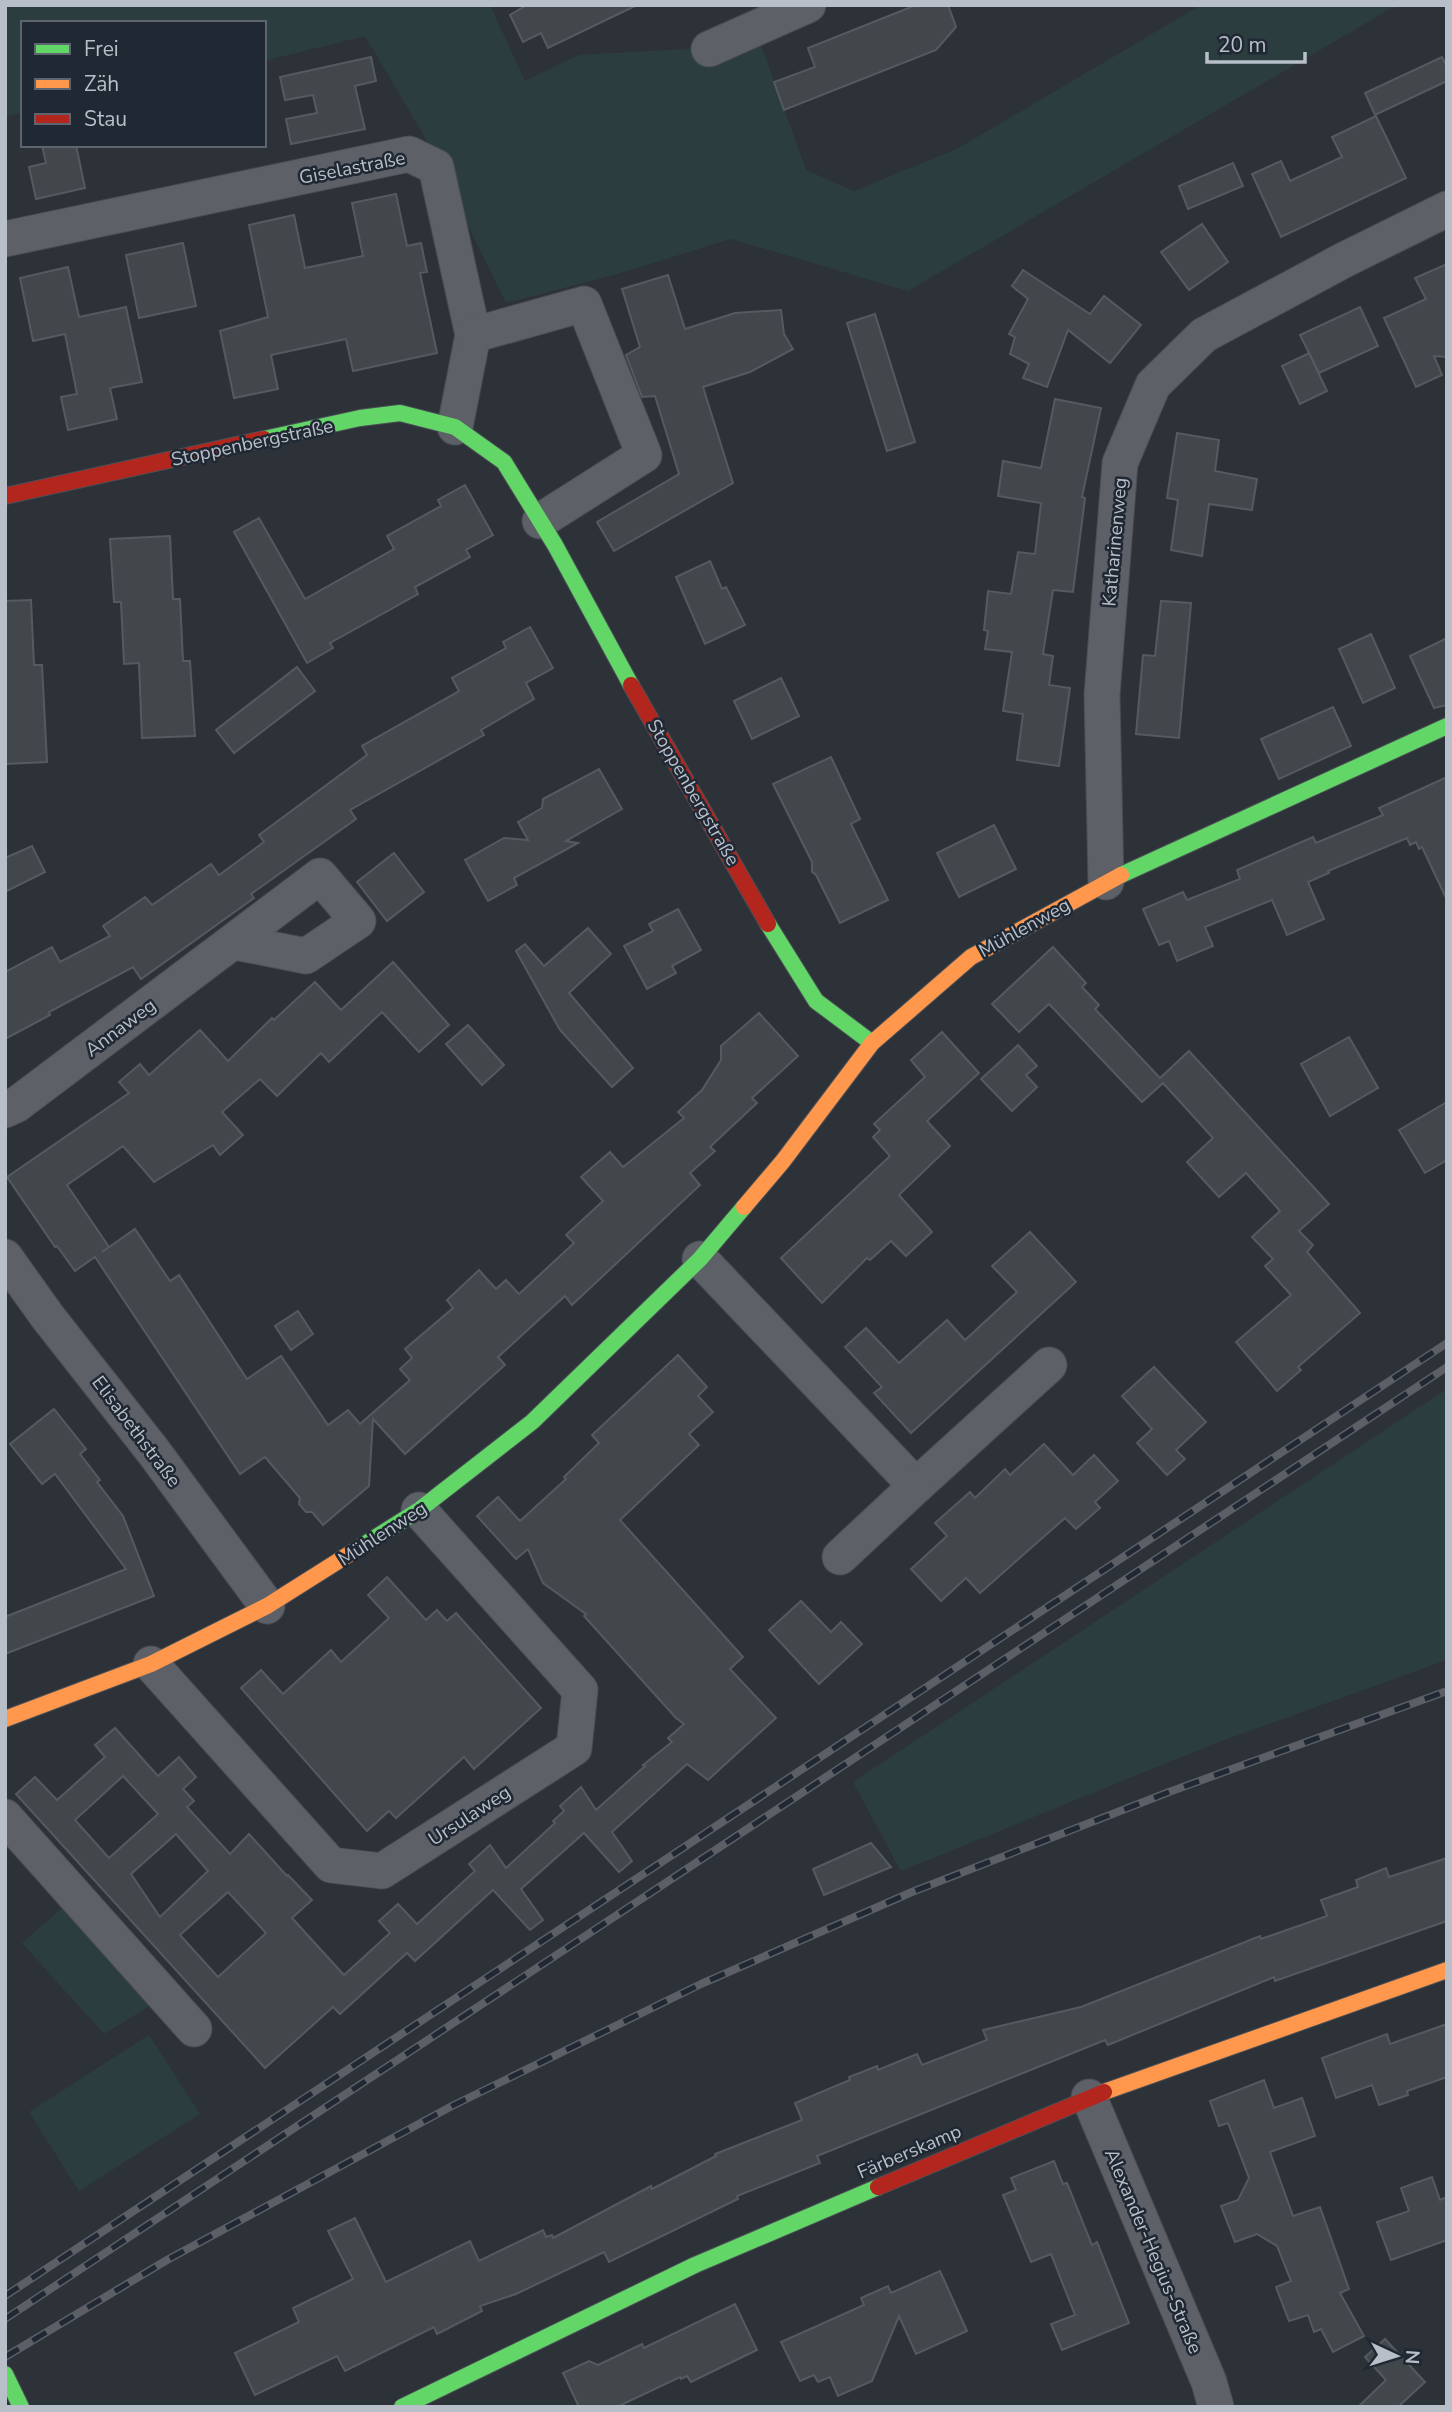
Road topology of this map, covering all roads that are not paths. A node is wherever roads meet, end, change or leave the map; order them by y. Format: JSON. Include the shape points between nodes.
{"nodes":[{"id":1,"x":808,"y":5,"type":"edge"},
{"id":2,"x":709,"y":49,"type":"dead end"},
{"id":3,"x":1447,"y":209,"type":"edge"},
{"id":4,"x":5,"y":239,"type":"edge"},
{"id":5,"x":472,"y":335,"type":"junction"},
{"id":6,"x":455,"y":427,"type":"junction"},
{"id":7,"x":5,"y":496,"type":"edge"},
{"id":8,"x":540,"y":521,"type":"junction"},
{"id":9,"x":1447,"y":726,"type":"edge"},
{"id":10,"x":1106,"y":882,"type":"junction"},
{"id":11,"x":235,"y":942,"type":"dead end"},
{"id":12,"x":872,"y":1043,"type":"junction"},
{"id":13,"x":5,"y":1111,"type":"edge"},
{"id":14,"x":5,"y":1257,"type":"edge"},
{"id":15,"x":700,"y":1259,"type":"junction"},
{"id":16,"x":1049,"y":1365,"type":"dead end"},
{"id":17,"x":916,"y":1486,"type":"junction"},
{"id":18,"x":419,"y":1510,"type":"junction"},
{"id":19,"x":840,"y":1557,"type":"dead end"},
{"id":20,"x":267,"y":1606,"type":"junction"},
{"id":21,"x":151,"y":1664,"type":"junction"},
{"id":22,"x":5,"y":1719,"type":"edge"},
{"id":23,"x":5,"y":1817,"type":"edge"},
{"id":24,"x":1447,"y":1970,"type":"edge"},
{"id":25,"x":194,"y":2029,"type":"dead end"},
{"id":26,"x":1089,"y":2097,"type":"junction"},
{"id":27,"x":5,"y":2374,"type":"edge"},
{"id":28,"x":21,"y":2407,"type":"edge"},
{"id":29,"x":402,"y":2407,"type":"edge"},
{"id":30,"x":1216,"y":2407,"type":"edge"}],
"edges":[{"from":1,"to":2,"type":"street"},
{"from":3,"to":10,"type":"street","name":"Katharinenweg","via":[[1204,335],[1153,385],[1121,463],[1101,695]]},
{"from":4,"to":5,"type":"street","name":"Giselastraße","via":[[409,154],[436,167]]},
{"from":5,"to":6,"type":"street","name":"Giselastraße"},
{"from":5,"to":8,"type":"street","via":[[584,304],[644,455]]},
{"from":6,"to":7,"type":"street","name":"Stoppenbergstraße","via":[[400,413],[360,418]]},
{"from":6,"to":8,"type":"street","name":"Stoppenbergstraße","via":[[503,462]]},
{"from":8,"to":12,"type":"street","name":"Stoppenbergstraße","via":[[816,1001]]},
{"from":9,"to":10,"type":"street","name":"Mühlenweg"},
{"from":10,"to":12,"type":"street","name":"Mühlenweg","via":[[971,957]]},
{"from":11,"to":13,"type":"street","name":"Annaweg"},
{"from":12,"to":15,"type":"street","name":"Mühlenweg","via":[[783,1161]]},
{"from":14,"to":20,"type":"street","name":"Elisabethstraße"},
{"from":15,"to":17,"type":"street"},
{"from":15,"to":18,"type":"street","name":"Mühlenweg","via":[[532,1422]]},
{"from":16,"to":17,"type":"street"},
{"from":17,"to":19,"type":"street"},
{"from":18,"to":20,"type":"street","name":"Mühlenweg"},
{"from":18,"to":21,"type":"street","name":"Ursulaweg","via":[[580,1690],[574,1748],[382,1871],[331,1865]]},
{"from":20,"to":21,"type":"street","name":"Mühlenweg"},
{"from":21,"to":22,"type":"street","name":"Mühlenweg"},
{"from":23,"to":25,"type":"street"},
{"from":24,"to":26,"type":"street","name":"Färberskamp"},
{"from":26,"to":29,"type":"street","name":"Färberskamp","via":[[695,2265]]},
{"from":26,"to":30,"type":"street","name":"Alexander-Hegius-Straße"},
{"from":27,"to":28,"type":"street"}]}
